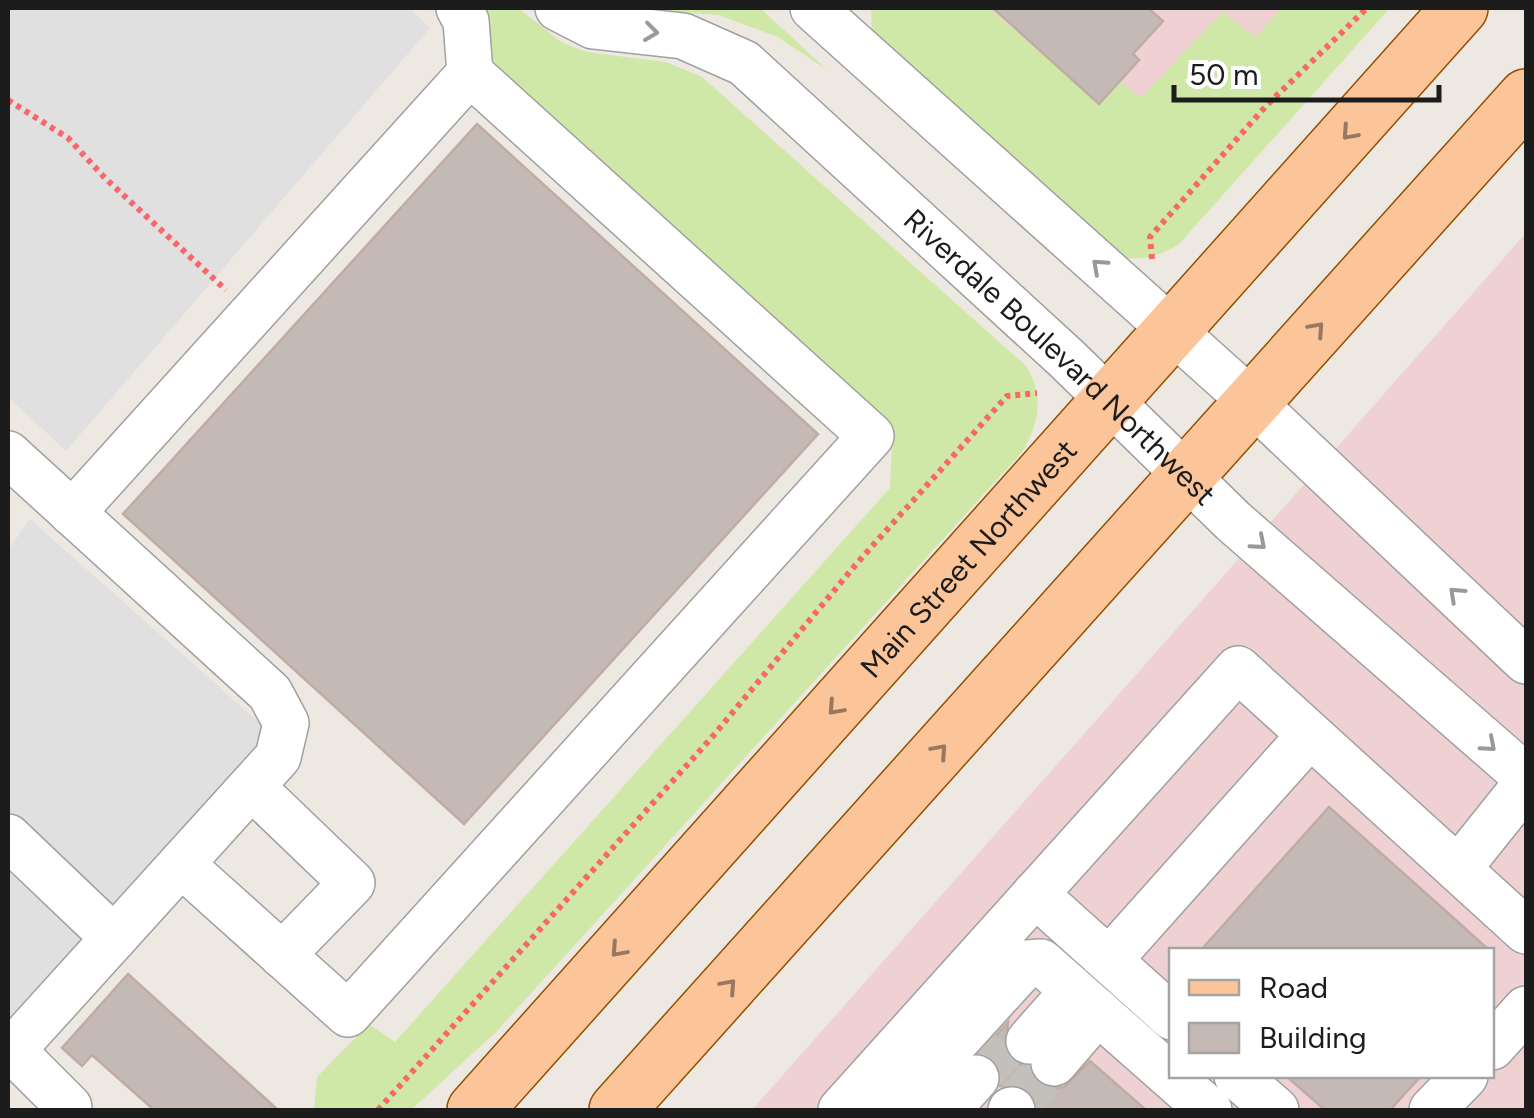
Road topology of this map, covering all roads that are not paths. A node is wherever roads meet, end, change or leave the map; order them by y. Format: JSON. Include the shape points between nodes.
{"nodes":[{"id":1,"x":460,"y":8,"type":"edge"},
{"id":2,"x":558,"y":8,"type":"edge"},
{"id":3,"x":1460,"y":8,"type":"edge"},
{"id":4,"x":826,"y":12,"type":"edge"},
{"id":5,"x":470,"y":72,"type":"junction"},
{"id":6,"x":1526,"y":97,"type":"edge"},
{"id":7,"x":1172,"y":332,"type":"junction"},
{"id":8,"x":1111,"y":401,"type":"junction"},
{"id":9,"x":1252,"y":401,"type":"junction"},
{"id":10,"x":8,"y":454,"type":"edge"},
{"id":11,"x":1189,"y":475,"type":"junction"},
{"id":12,"x":72,"y":513,"type":"junction"},
{"id":13,"x":1526,"y":661,"type":"edge"},
{"id":14,"x":1310,"y":735,"type":"junction"},
{"id":15,"x":1526,"y":781,"type":"edge"},
{"id":16,"x":252,"y":786,"type":"junction"},
{"id":17,"x":8,"y":836,"type":"edge"},
{"id":18,"x":181,"y":864,"type":"junction"},
{"id":19,"x":1458,"y":869,"type":"junction"},
{"id":20,"x":1035,"y":894,"type":"junction"},
{"id":21,"x":1526,"y":931,"type":"edge"},
{"id":22,"x":114,"y":938,"type":"junction"},
{"id":23,"x":282,"y":956,"type":"junction"},
{"id":24,"x":1108,"y":960,"type":"junction"},
{"id":25,"x":1080,"y":996,"type":"junction"},
{"id":26,"x":1526,"y":1009,"type":"edge"},
{"id":27,"x":1169,"y":1014,"type":"edge"},
{"id":28,"x":1494,"y":1045,"type":"edge"},
{"id":29,"x":10,"y":1053,"type":"edge"},
{"id":30,"x":1169,"y":1075,"type":"edge"},
{"id":31,"x":1173,"y":1078,"type":"edge"},
{"id":32,"x":1239,"y":1078,"type":"edge"},
{"id":33,"x":1463,"y":1078,"type":"edge"},
{"id":34,"x":983,"y":1098,"type":"tunnel mouth"},
{"id":35,"x":69,"y":1107,"type":"dead end"},
{"id":36,"x":475,"y":1110,"type":"edge"},
{"id":37,"x":616,"y":1110,"type":"edge"},
{"id":38,"x":841,"y":1110,"type":"edge"},
{"id":39,"x":893,"y":1110,"type":"edge"},
{"id":40,"x":923,"y":1110,"type":"edge"},
{"id":41,"x":1209,"y":1110,"type":"edge"},
{"id":42,"x":1276,"y":1110,"type":"edge"},
{"id":43,"x":1432,"y":1110,"type":"edge"}],
"edges":[{"from":1,"to":5,"type":"street"},
{"from":2,"to":8,"type":"street","name":"Riverdale Boulevard Northwest","one_way":true,"via":[[593,26],[683,36],[744,64]]},
{"from":3,"to":7,"type":"main road","name":"Main Street Northwest","one_way":true},
{"from":7,"to":4,"type":"street","one_way":true},
{"from":5,"to":12,"type":"street"},
{"from":5,"to":23,"type":"street","via":[[871,436],[348,1014]]},
{"from":9,"to":6,"type":"main road","one_way":true},
{"from":7,"to":8,"type":"main road","name":"Main Street Northwest"},
{"from":7,"to":9,"type":"street"},
{"from":8,"to":11,"type":"street","name":"Riverdale Boulevard Northwest"},
{"from":8,"to":36,"type":"main road","name":"Main Street Northwest","one_way":true},
{"from":9,"to":11,"type":"main road"},
{"from":13,"to":9,"type":"street","one_way":true},
{"from":10,"to":12,"type":"street"},
{"from":11,"to":15,"type":"street","name":"Riverdale Boulevard Northwest","one_way":true},
{"from":37,"to":11,"type":"main road","one_way":true},
{"from":12,"to":16,"type":"street","via":[[270,692],[286,723],[278,757]]},
{"from":14,"to":19,"type":"street"},
{"from":14,"to":20,"type":"street","via":[[1238,669]]},
{"from":14,"to":24,"type":"street"},
{"from":15,"to":19,"type":"street"},
{"from":16,"to":18,"type":"street"},
{"from":16,"to":23,"type":"street","via":[[352,883]]},
{"from":17,"to":22,"type":"street"},
{"from":18,"to":22,"type":"street"},
{"from":18,"to":23,"type":"street"},
{"from":19,"to":21,"type":"street"},
{"from":20,"to":24,"type":"street"},
{"from":20,"to":38,"type":"street"},
{"from":22,"to":29,"type":"street"},
{"from":24,"to":27,"type":"street"},
{"from":25,"to":25,"type":"street","via":[[1035,1046]]},
{"from":25,"to":30,"type":"street"},
{"from":25,"to":39,"type":"street","via":[[1041,962],[1026,963]]},
{"from":26,"to":28,"type":"street"},
{"from":29,"to":35,"type":"street"},
{"from":31,"to":41,"type":"street"},
{"from":32,"to":42,"type":"street"},
{"from":33,"to":43,"type":"street"},
{"from":34,"to":40,"type":"street"}]}
